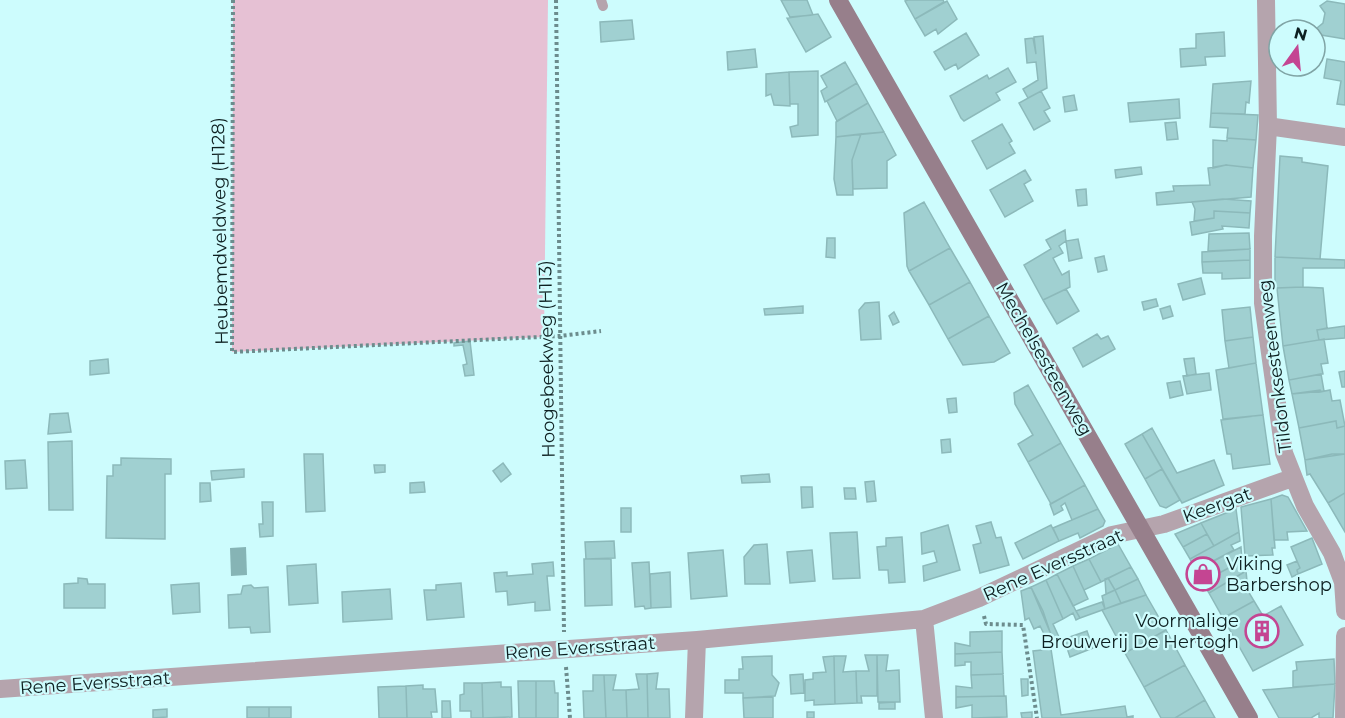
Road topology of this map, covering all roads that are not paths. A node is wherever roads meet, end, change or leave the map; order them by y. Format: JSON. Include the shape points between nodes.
{"nodes":[{"id":1,"x":838,"y":0,"type":"edge"},
{"id":2,"x":1266,"y":0,"type":"edge"},
{"id":3,"x":1268,"y":126,"type":"junction"},
{"id":4,"x":1345,"y":137,"type":"edge"},
{"id":5,"x":1292,"y":478,"type":"junction"},
{"id":6,"x":1141,"y":528,"type":"junction"},
{"id":7,"x":1344,"y":582,"type":"edge"},
{"id":8,"x":1345,"y":611,"type":"edge"},
{"id":9,"x":924,"y":619,"type":"junction"},
{"id":10,"x":1345,"y":636,"type":"edge"},
{"id":11,"x":698,"y":640,"type":"junction"},
{"id":12,"x":0,"y":689,"type":"edge"},
{"id":13,"x":694,"y":718,"type":"edge"},
{"id":14,"x":934,"y":718,"type":"edge"},
{"id":15,"x":1249,"y":718,"type":"edge"},
{"id":16,"x":1344,"y":718,"type":"edge"}],
"edges":[{"from":1,"to":6,"type":"street","name":"Mechelsesteenweg"},
{"from":2,"to":3,"type":"street","name":"Tildonksesteenweg"},
{"from":3,"to":4,"type":"street"},
{"from":3,"to":5,"type":"street","name":"Tildonksesteenweg","via":[[1263,303],[1284,453]]},
{"from":5,"to":6,"type":"street","name":"Keergat","via":[[1171,522]]},
{"from":5,"to":7,"type":"street","name":"Tildonksesteenweg"},
{"from":6,"to":9,"type":"street","name":"Rene Eversstraat","via":[[1112,535],[979,598]]},
{"from":6,"to":15,"type":"street","name":"Mechelsesteenweg"},
{"from":7,"to":8,"type":"street","name":"Tildonksesteenweg"},
{"from":9,"to":11,"type":"street","name":"Rene Eversstraat"},
{"from":9,"to":14,"type":"street"},
{"from":10,"to":16,"type":"street"},
{"from":11,"to":12,"type":"street","name":"Rene Eversstraat"},
{"from":11,"to":13,"type":"street"}]}
